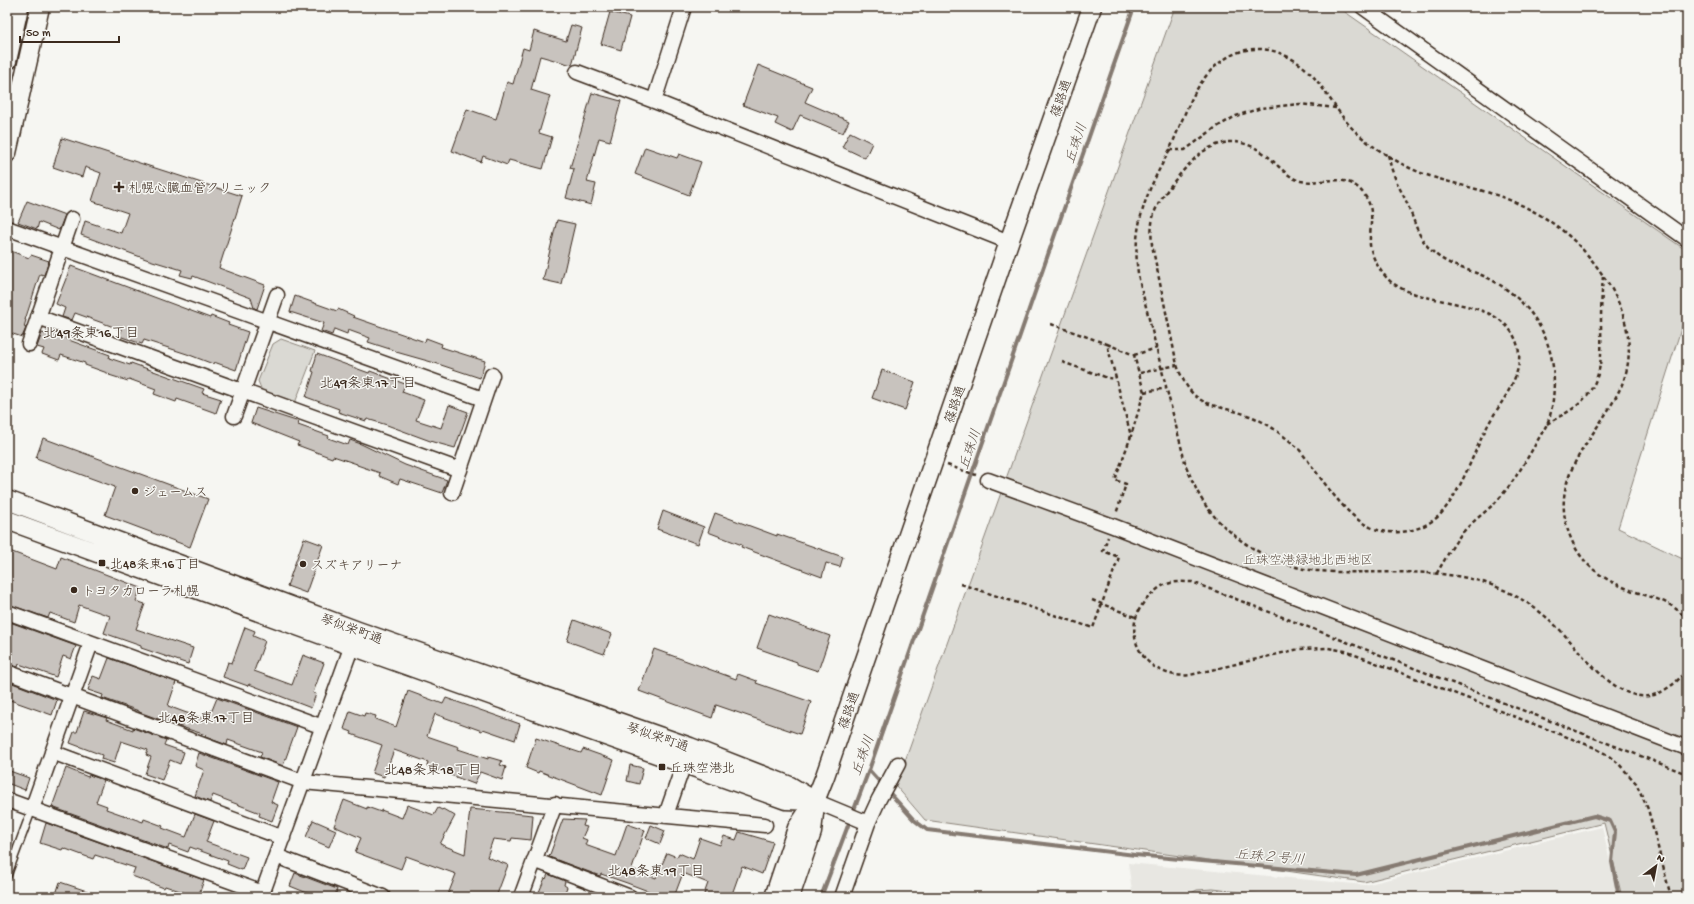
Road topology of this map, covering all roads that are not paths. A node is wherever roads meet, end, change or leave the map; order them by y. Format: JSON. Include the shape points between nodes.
{"nodes":[{"id":1,"x":19,"y":7,"type":"edge"},
{"id":2,"x":40,"y":7,"type":"edge"},
{"id":3,"x":684,"y":7,"type":"edge"},
{"id":4,"x":1092,"y":7,"type":"edge"},
{"id":5,"x":1363,"y":7,"type":"edge"},
{"id":6,"x":11,"y":25,"type":"edge"},
{"id":7,"x":35,"y":28,"type":"junction"},
{"id":8,"x":7,"y":61,"type":"edge"},
{"id":9,"x":577,"y":72,"type":"dead end"},
{"id":10,"x":654,"y":101,"type":"junction"},
{"id":11,"x":11,"y":117,"type":"edge"},
{"id":12,"x":7,"y":153,"type":"edge"},
{"id":13,"x":72,"y":219,"type":"dead end"},
{"id":14,"x":7,"y":228,"type":"edge"},
{"id":15,"x":1687,"y":240,"type":"edge"},
{"id":16,"x":1009,"y":242,"type":"junction"},
{"id":17,"x":62,"y":248,"type":"junction"},
{"id":18,"x":277,"y":295,"type":"dead end"},
{"id":19,"x":38,"y":317,"type":"junction"},
{"id":20,"x":267,"y":322,"type":"junction"},
{"id":21,"x":29,"y":344,"type":"dead end"},
{"id":22,"x":492,"y":375,"type":"dead end"},
{"id":23,"x":243,"y":392,"type":"junction"},
{"id":24,"x":483,"y":399,"type":"junction"},
{"id":25,"x":234,"y":416,"type":"dead end"},
{"id":26,"x":460,"y":470,"type":"junction"},
{"id":27,"x":988,"y":480,"type":"dead end"},
{"id":28,"x":452,"y":493,"type":"dead end"},
{"id":29,"x":7,"y":500,"type":"edge"},
{"id":30,"x":7,"y":520,"type":"edge"},
{"id":31,"x":7,"y":612,"type":"edge"},
{"id":32,"x":355,"y":638,"type":"junction"},
{"id":33,"x":91,"y":643,"type":"junction"},
{"id":34,"x":7,"y":672,"type":"edge"},
{"id":35,"x":72,"y":695,"type":"junction"},
{"id":36,"x":323,"y":726,"type":"junction"},
{"id":37,"x":1687,"y":748,"type":"edge"},
{"id":38,"x":52,"y":752,"type":"junction"},
{"id":39,"x":687,"y":755,"type":"junction"},
{"id":40,"x":898,"y":764,"type":"dead end"},
{"id":41,"x":303,"y":782,"type":"junction"},
{"id":42,"x":7,"y":800,"type":"edge"},
{"id":43,"x":815,"y":801,"type":"junction"},
{"id":44,"x":555,"y":804,"type":"junction"},
{"id":45,"x":32,"y":809,"type":"junction"},
{"id":46,"x":666,"y":815,"type":"junction"},
{"id":47,"x":865,"y":822,"type":"junction"},
{"id":48,"x":765,"y":825,"type":"dead end"},
{"id":49,"x":283,"y":838,"type":"junction"},
{"id":50,"x":276,"y":856,"type":"junction"},
{"id":51,"x":534,"y":860,"type":"junction"},
{"id":52,"x":7,"y":876,"type":"edge"},
{"id":53,"x":262,"y":895,"type":"edge"},
{"id":54,"x":383,"y":897,"type":"edge"},
{"id":55,"x":521,"y":897,"type":"edge"},
{"id":56,"x":630,"y":897,"type":"edge"},
{"id":57,"x":774,"y":897,"type":"edge"},
{"id":58,"x":790,"y":897,"type":"edge"},
{"id":59,"x":842,"y":897,"type":"edge"}],
"edges":[{"from":1,"to":6,"type":"street"},
{"from":2,"to":7,"type":"street"},
{"from":3,"to":10,"type":"street"},
{"from":4,"to":16,"type":"street","name":"篠路通"},
{"from":5,"to":15,"type":"street"},
{"from":6,"to":7,"type":"street"},
{"from":6,"to":8,"type":"street"},
{"from":7,"to":11,"type":"street"},
{"from":9,"to":10,"type":"street"},
{"from":10,"to":16,"type":"street"},
{"from":11,"to":12,"type":"street"},
{"from":13,"to":17,"type":"street"},
{"from":14,"to":17,"type":"street"},
{"from":16,"to":43,"type":"street","name":"篠路通"},
{"from":17,"to":19,"type":"street"},
{"from":17,"to":20,"type":"street"},
{"from":18,"to":20,"type":"street"},
{"from":19,"to":21,"type":"street"},
{"from":19,"to":23,"type":"street"},
{"from":20,"to":23,"type":"street"},
{"from":20,"to":24,"type":"street"},
{"from":22,"to":24,"type":"street"},
{"from":23,"to":25,"type":"street"},
{"from":23,"to":26,"type":"street"},
{"from":24,"to":26,"type":"street"},
{"from":26,"to":28,"type":"street"},
{"from":27,"to":37,"type":"street"},
{"from":29,"to":32,"type":"street","name":"琴似栄町通"},
{"from":30,"to":32,"type":"street","name":"琴似栄町通"},
{"from":31,"to":33,"type":"street"},
{"from":32,"to":36,"type":"street"},
{"from":32,"to":39,"type":"street","name":"琴似栄町通"},
{"from":33,"to":35,"type":"street"},
{"from":33,"to":36,"type":"street"},
{"from":34,"to":35,"type":"street"},
{"from":35,"to":38,"type":"street"},
{"from":35,"to":41,"type":"street"},
{"from":36,"to":41,"type":"street"},
{"from":38,"to":45,"type":"street"},
{"from":38,"to":49,"type":"street"},
{"from":39,"to":43,"type":"street","name":"琴似栄町通","via":[[790,786]]},
{"from":39,"to":46,"type":"street"},
{"from":40,"to":47,"type":"street"},
{"from":41,"to":44,"type":"street"},
{"from":41,"to":49,"type":"street"},
{"from":42,"to":45,"type":"street"},
{"from":43,"to":47,"type":"street"},
{"from":43,"to":57,"type":"street","name":"篠路通","via":[[798,828]]},
{"from":43,"to":58,"type":"street","name":"篠路通","via":[[812,832]]},
{"from":44,"to":46,"type":"street"},
{"from":44,"to":51,"type":"street"},
{"from":45,"to":52,"type":"lane"},
{"from":45,"to":53,"type":"street"},
{"from":46,"to":48,"type":"street"},
{"from":47,"to":59,"type":"street"},
{"from":49,"to":50,"type":"street"},
{"from":50,"to":53,"type":"street"},
{"from":50,"to":54,"type":"street"},
{"from":51,"to":55,"type":"street"},
{"from":51,"to":56,"type":"street"}]}
